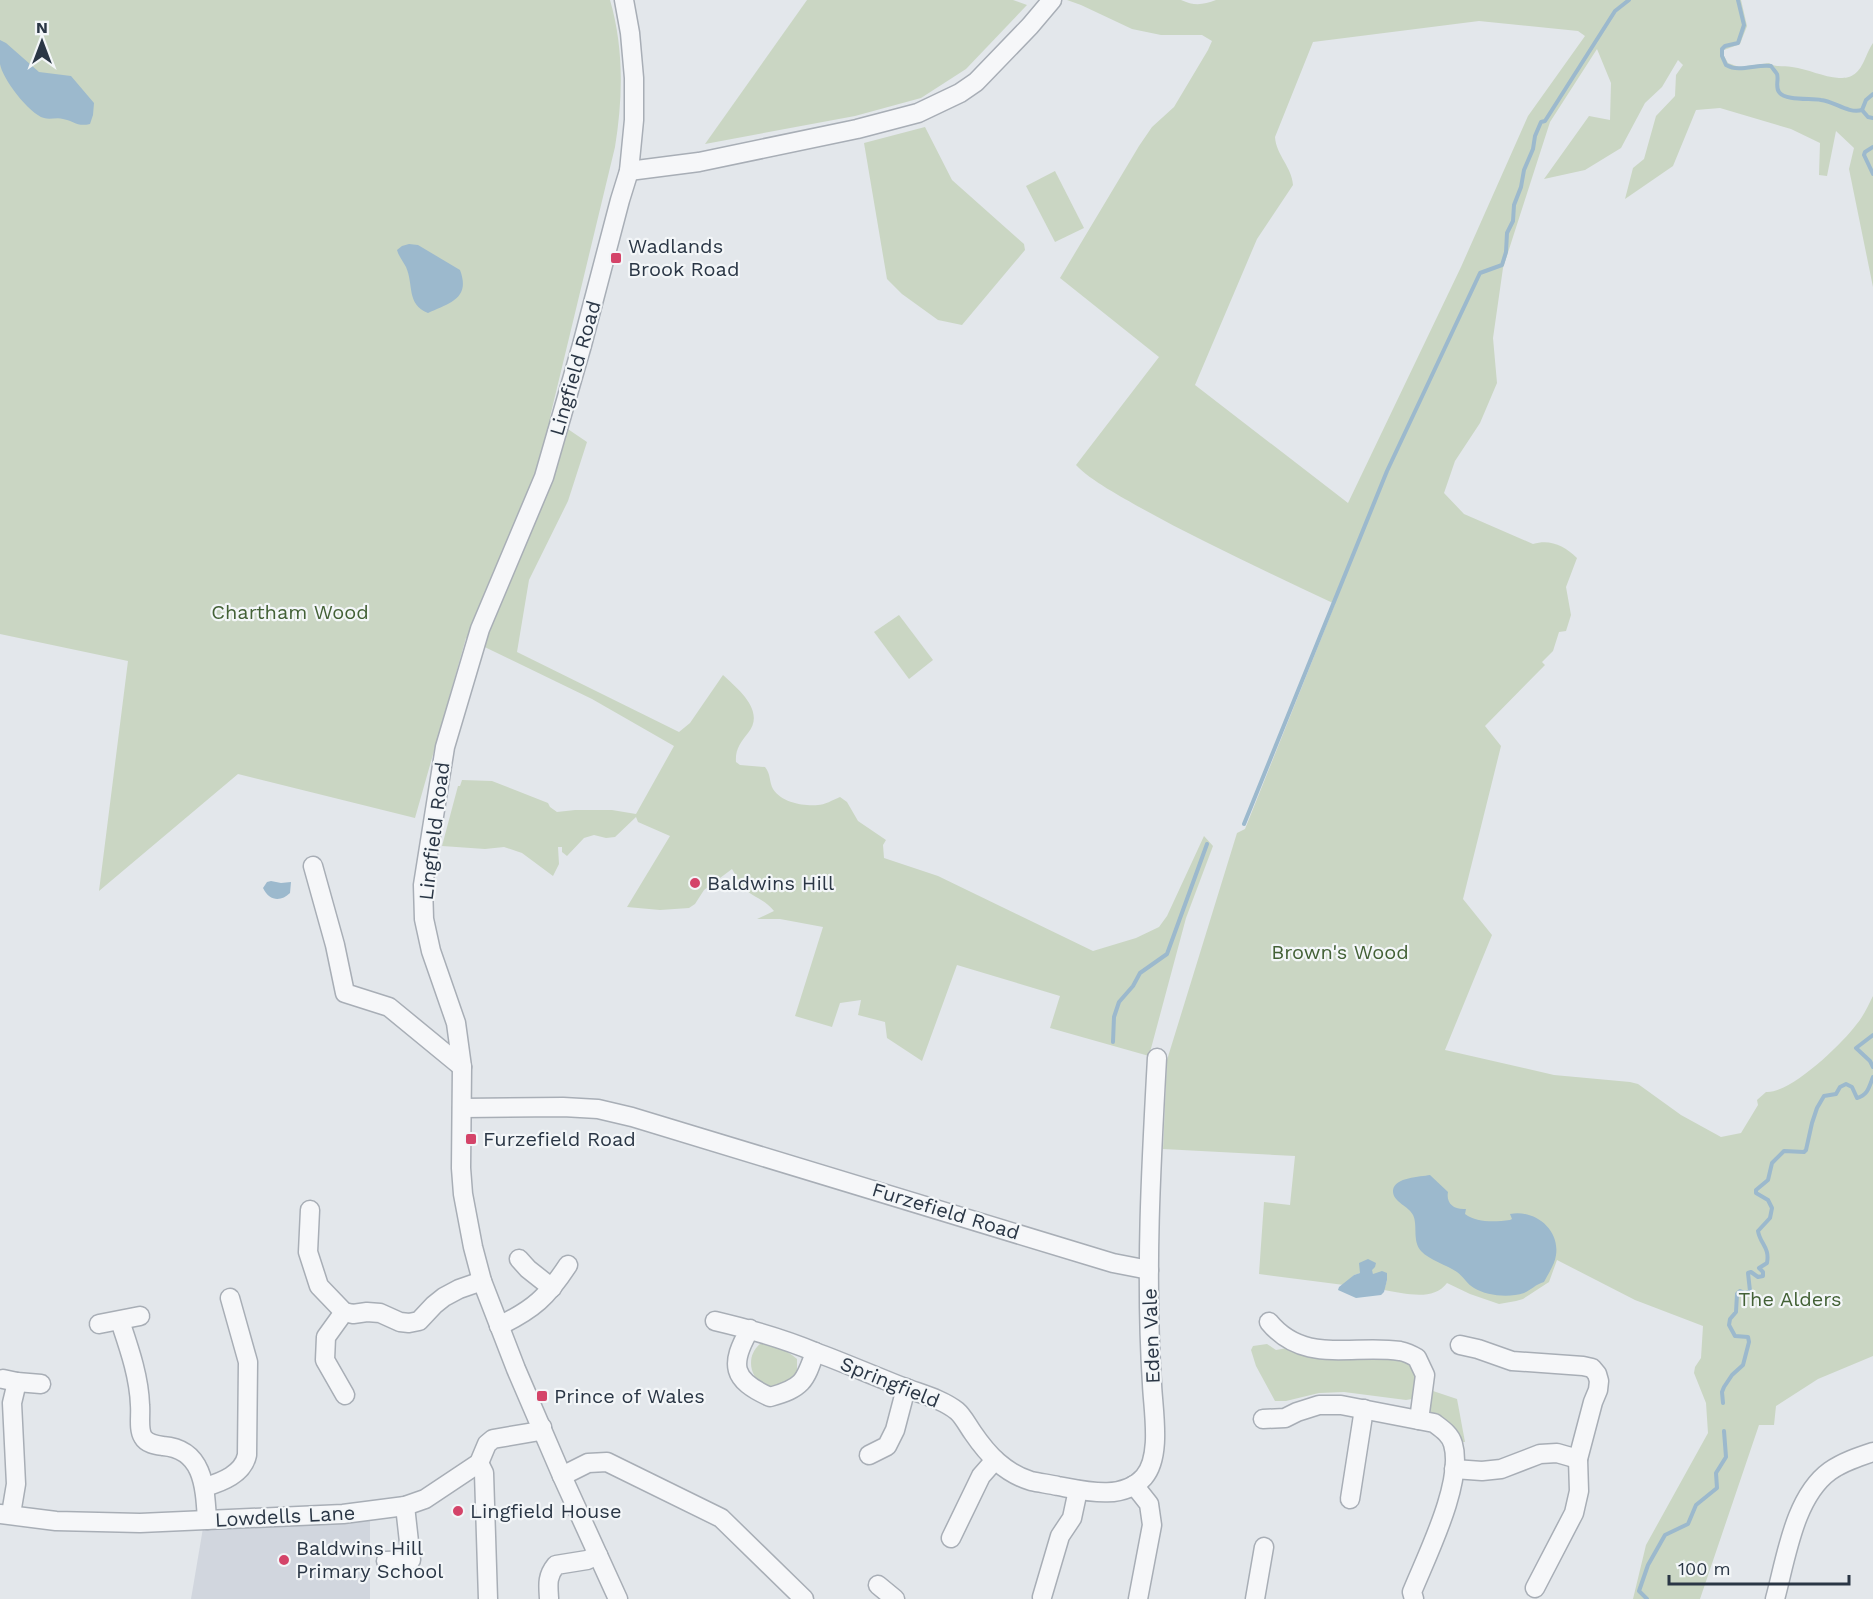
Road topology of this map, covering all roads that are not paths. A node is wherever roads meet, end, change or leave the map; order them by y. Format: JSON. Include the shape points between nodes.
{"nodes":[{"id":1,"x":624,"y":0,"type":"edge"},
{"id":2,"x":1052,"y":0,"type":"edge"},
{"id":3,"x":629,"y":171,"type":"junction"},
{"id":4,"x":313,"y":866,"type":"dead end"},
{"id":5,"x":1157,"y":1058,"type":"dead end"},
{"id":6,"x":462,"y":1067,"type":"junction"},
{"id":7,"x":462,"y":1108,"type":"junction"},
{"id":8,"x":310,"y":1210,"type":"dead end"},
{"id":9,"x":519,"y":1259,"type":"dead end"},
{"id":10,"x":568,"y":1265,"type":"dead end"},
{"id":11,"x":1149,"y":1270,"type":"junction"},
{"id":12,"x":482,"y":1281,"type":"junction"},
{"id":13,"x":552,"y":1288,"type":"junction"},
{"id":14,"x":230,"y":1298,"type":"dead end"},
{"id":15,"x":344,"y":1312,"type":"junction"},
{"id":16,"x":140,"y":1316,"type":"dead end"},
{"id":17,"x":120,"y":1321,"type":"junction"},
{"id":18,"x":715,"y":1321,"type":"dead end"},
{"id":19,"x":1269,"y":1322,"type":"dead end"},
{"id":20,"x":99,"y":1324,"type":"dead end"},
{"id":21,"x":499,"y":1326,"type":"junction"},
{"id":22,"x":750,"y":1329,"type":"junction"},
{"id":23,"x":1460,"y":1345,"type":"dead end"},
{"id":24,"x":815,"y":1352,"type":"junction"},
{"id":25,"x":41,"y":1384,"type":"dead end"},
{"id":26,"x":906,"y":1388,"type":"junction"},
{"id":27,"x":345,"y":1395,"type":"dead end"},
{"id":28,"x":1364,"y":1409,"type":"junction"},
{"id":29,"x":1263,"y":1419,"type":"dead end"},
{"id":30,"x":1419,"y":1420,"type":"junction"},
{"id":31,"x":542,"y":1427,"type":"junction"},
{"id":32,"x":1873,"y":1452,"type":"edge"},
{"id":33,"x":869,"y":1455,"type":"dead end"},
{"id":34,"x":1578,"y":1458,"type":"junction"},
{"id":35,"x":995,"y":1460,"type":"junction"},
{"id":36,"x":479,"y":1463,"type":"junction"},
{"id":37,"x":1454,"y":1469,"type":"junction"},
{"id":38,"x":562,"y":1476,"type":"junction"},
{"id":39,"x":1134,"y":1485,"type":"junction"},
{"id":40,"x":205,"y":1487,"type":"junction"},
{"id":41,"x":1078,"y":1490,"type":"junction"},
{"id":42,"x":1350,"y":1499,"type":"dead end"},
{"id":43,"x":405,"y":1506,"type":"junction"},
{"id":44,"x":5,"y":1514,"type":"edge"},
{"id":45,"x":207,"y":1520,"type":"junction"},
{"id":46,"x":951,"y":1538,"type":"dead end"},
{"id":47,"x":1264,"y":1547,"type":"dead end"},
{"id":48,"x":598,"y":1555,"type":"junction"},
{"id":49,"x":386,"y":1561,"type":"dead end"},
{"id":50,"x":878,"y":1585,"type":"dead end"},
{"id":51,"x":1535,"y":1588,"type":"dead end"},
{"id":52,"x":1042,"y":1597,"type":"dead end"},
{"id":53,"x":549,"y":1598,"type":"edge"},
{"id":54,"x":488,"y":1599,"type":"edge"},
{"id":55,"x":618,"y":1599,"type":"edge"},
{"id":56,"x":804,"y":1599,"type":"edge"},
{"id":57,"x":895,"y":1599,"type":"edge"},
{"id":58,"x":1138,"y":1599,"type":"edge"},
{"id":59,"x":1255,"y":1599,"type":"edge"},
{"id":60,"x":1414,"y":1599,"type":"edge"},
{"id":61,"x":1775,"y":1599,"type":"edge"}],
"edges":[{"from":1,"to":3,"type":"street","name":"Lingfield Road","via":[[634,78]]},
{"from":2,"to":3,"type":"street","via":[[976,82],[918,113],[710,159]]},
{"from":3,"to":6,"type":"street","name":"Lingfield Road","via":[[544,477],[480,629],[445,747],[423,885],[424,919],[456,1023]]},
{"from":4,"to":6,"type":"street","via":[[345,993],[389,1007]]},
{"from":5,"to":11,"type":"street","name":"Eden Vale"},
{"from":6,"to":7,"type":"street","name":"Lingfield Road"},
{"from":7,"to":11,"type":"street","name":"Furzefield Road","via":[[563,1107],[598,1109],[632,1117],[1113,1263]]},
{"from":7,"to":12,"type":"street","name":"Lingfield Road","via":[[463,1194]]},
{"from":8,"to":15,"type":"street","via":[[308,1252],[319,1286]]},
{"from":9,"to":13,"type":"street"},
{"from":10,"to":13,"type":"street"},
{"from":11,"to":39,"type":"street","name":"Eden Vale","via":[[1155,1442],[1152,1462]]},
{"from":12,"to":15,"type":"street","via":[[444,1298],[419,1321],[400,1322],[380,1312]]},
{"from":12,"to":21,"type":"street","name":"Lingfield Road"},
{"from":13,"to":21,"type":"street","via":[[534,1306]]},
{"from":14,"to":40,"type":"street","via":[[248,1362],[247,1455],[245,1464],[236,1472]]},
{"from":15,"to":27,"type":"street","via":[[326,1337],[325,1360]]},
{"from":16,"to":17,"type":"street"},
{"from":17,"to":20,"type":"street"},
{"from":17,"to":40,"type":"street","via":[[134,1363],[142,1436],[156,1446],[175,1448],[190,1457]]},
{"from":18,"to":22,"type":"street","name":"Springfield"},
{"from":19,"to":30,"type":"street","via":[[1279,1334],[1313,1350],[1401,1351],[1417,1358],[1425,1375]]},
{"from":21,"to":31,"type":"street","name":"Lingfield Road"},
{"from":22,"to":24,"type":"street","name":"Springfield"},
{"from":22,"to":24,"type":"street","name":"Springfield","via":[[736,1364],[740,1377],[751,1388],[770,1397],[789,1392],[806,1377]]},
{"from":23,"to":34,"type":"street","via":[[1512,1361],[1592,1368],[1599,1381],[1598,1390]]},
{"from":24,"to":26,"type":"street","name":"Springfield"},
{"from":25,"to":44,"type":"street","via":[[10,1380],[16,1484]]},
{"from":26,"to":33,"type":"street","via":[[887,1446]]},
{"from":26,"to":35,"type":"street","name":"Springfield","via":[[958,1412]]},
{"from":28,"to":29,"type":"street","via":[[1320,1405],[1285,1418]]},
{"from":28,"to":30,"type":"street"},
{"from":28,"to":42,"type":"street"},
{"from":30,"to":37,"type":"street","via":[[1445,1430],[1452,1441]]},
{"from":31,"to":36,"type":"street","name":"Lowdells Lane","via":[[493,1439]]},
{"from":31,"to":38,"type":"street","name":"Lingfield Road"},
{"from":32,"to":61,"type":"street","via":[[1828,1472],[1808,1497],[1797,1520]]},
{"from":34,"to":37,"type":"street","via":[[1540,1454],[1501,1468]]},
{"from":34,"to":51,"type":"street","via":[[1579,1491],[1574,1513],[1538,1563]]},
{"from":35,"to":41,"type":"street","name":"Springfield","via":[[1031,1481]]},
{"from":35,"to":46,"type":"street","via":[[981,1476]]},
{"from":36,"to":43,"type":"street","name":"Lowdells Lane","via":[[425,1499]]},
{"from":36,"to":54,"type":"street","via":[[484,1473]]},
{"from":37,"to":60,"type":"street","via":[[1446,1507],[1412,1592]]},
{"from":38,"to":48,"type":"street","name":"Lingfield Road"},
{"from":38,"to":56,"type":"street","via":[[588,1463],[607,1462],[721,1518]]},
{"from":39,"to":41,"type":"street","name":"Springfield","via":[[1101,1493]]},
{"from":39,"to":58,"type":"street","via":[[1149,1504],[1152,1525]]},
{"from":40,"to":45,"type":"street"},
{"from":41,"to":52,"type":"street","via":[[1072,1518],[1060,1536]]},
{"from":43,"to":45,"type":"street","name":"Lowdells Lane","via":[[343,1514]]},
{"from":43,"to":49,"type":"street","via":[[411,1560]]},
{"from":44,"to":45,"type":"street","name":"Lowdells Lane","via":[[56,1521]]},
{"from":47,"to":59,"type":"street"},
{"from":48,"to":53,"type":"street","via":[[556,1565],[548,1580]]},
{"from":48,"to":55,"type":"street","name":"Lingfield Road"},
{"from":50,"to":57,"type":"street"}]}
